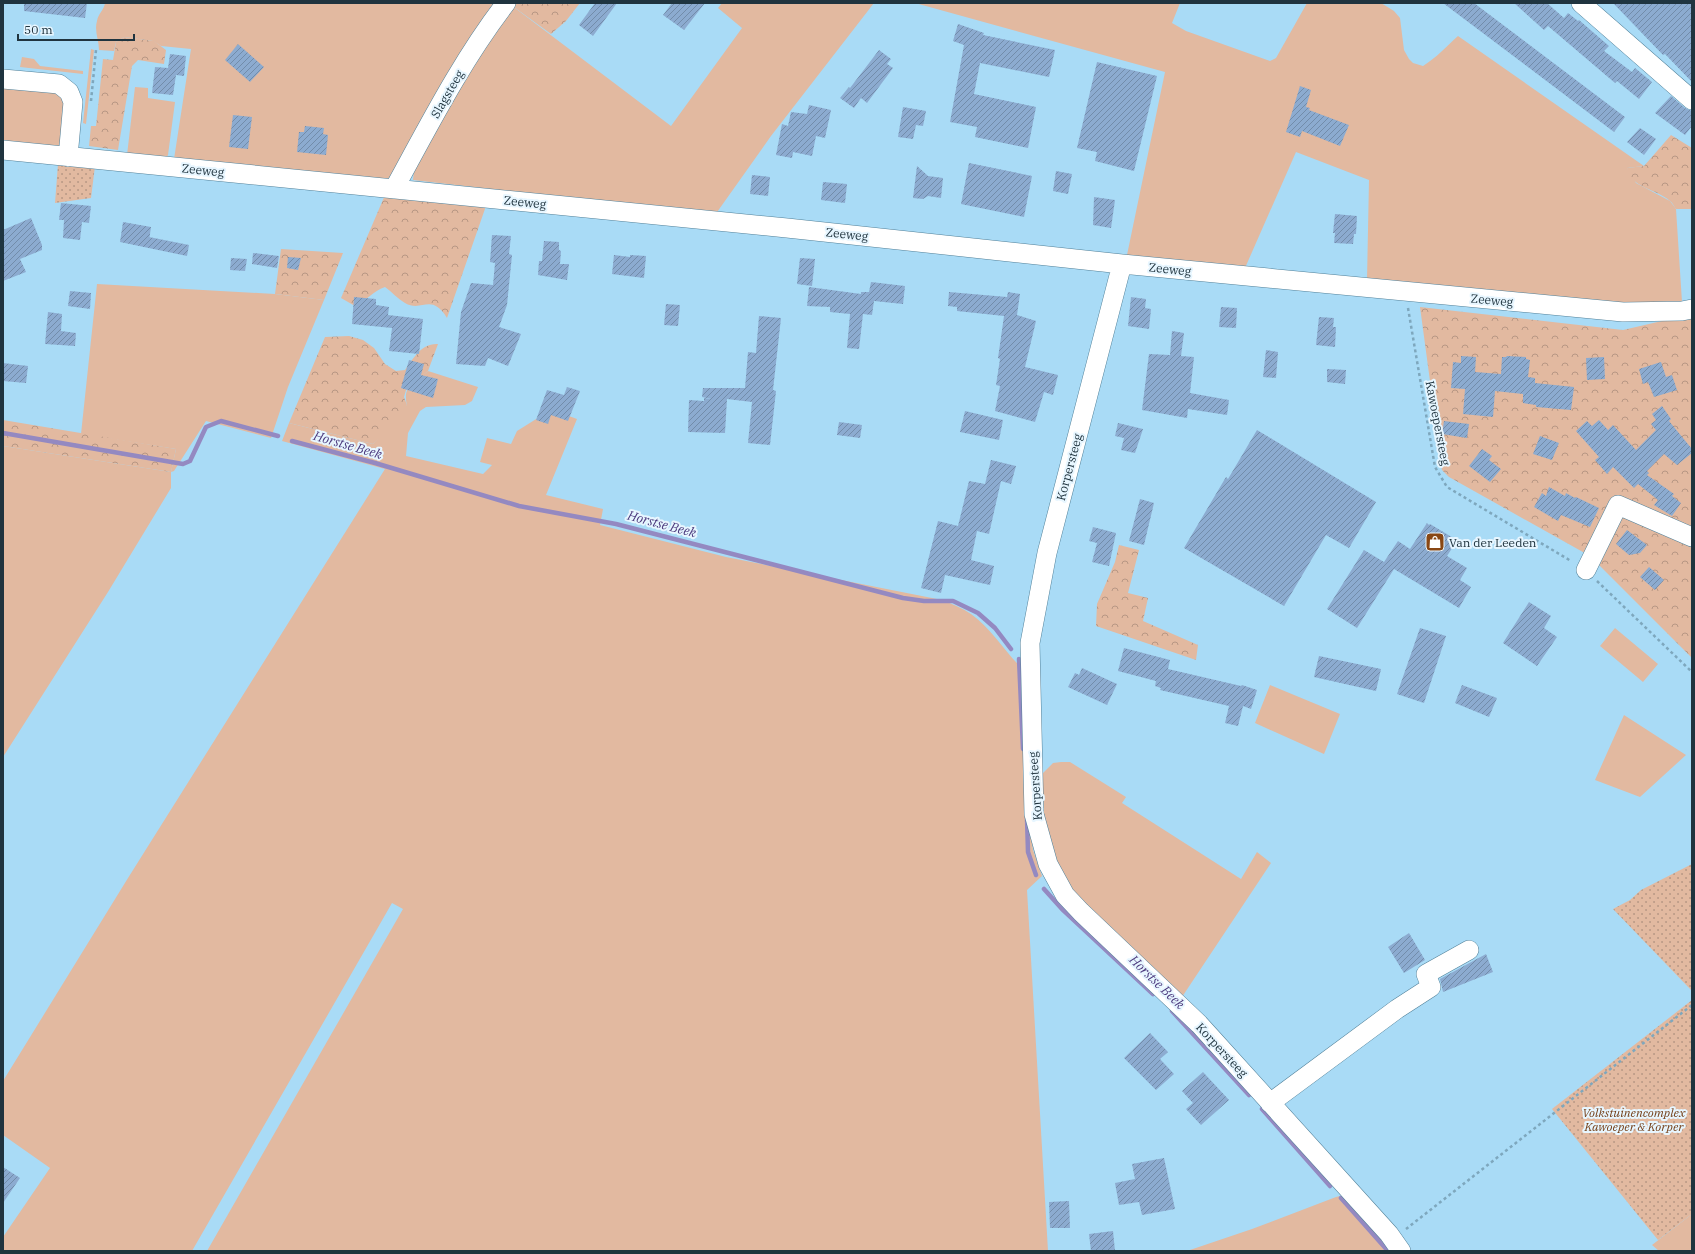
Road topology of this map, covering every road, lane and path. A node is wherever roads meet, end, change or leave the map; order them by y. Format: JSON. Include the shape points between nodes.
{"nodes":[{"id":1,"x":506,"y":3,"type":"edge"},
{"id":2,"x":1582,"y":3,"type":"edge"},
{"id":3,"x":3,"y":78,"type":"edge"},
{"id":4,"x":1692,"y":100,"type":"edge"},
{"id":5,"x":3,"y":150,"type":"edge"},
{"id":6,"x":68,"y":157,"type":"junction"},
{"id":7,"x":394,"y":189,"type":"junction"},
{"id":8,"x":1122,"y":264,"type":"junction"},
{"id":9,"x":1406,"y":292,"type":"junction"},
{"id":10,"x":1692,"y":309,"type":"edge"},
{"id":11,"x":1692,"y":537,"type":"edge"},
{"id":12,"x":1586,"y":570,"type":"junction"},
{"id":13,"x":1692,"y":672,"type":"edge"},
{"id":14,"x":1469,"y":950,"type":"dead end"},
{"id":15,"x":1692,"y":1004,"type":"edge"},
{"id":16,"x":1270,"y":1103,"type":"junction"},
{"id":17,"x":1397,"y":1245,"type":"edge"}],
"edges":[{"from":1,"to":7,"type":"street","name":"Slagsteeg","via":[[446,92]]},
{"from":2,"to":4,"type":"street"},
{"from":3,"to":6,"type":"street","via":[[58,84],[69,92],[73,102]]},
{"from":5,"to":6,"type":"street","name":"Zeeweg"},
{"from":6,"to":7,"type":"street","name":"Zeeweg"},
{"from":7,"to":8,"type":"street","name":"Zeeweg"},
{"from":8,"to":9,"type":"street","name":"Zeeweg"},
{"from":8,"to":16,"type":"street","name":"Korpersteeg","via":[[1047,553],[1030,643],[1034,814],[1048,864],[1065,895],[1199,1024]]},
{"from":9,"to":10,"type":"street","name":"Zeeweg","via":[[1623,312]]},
{"from":9,"to":12,"type":"path","name":"Kawoepersteeg","via":[[1435,467],[1447,487]]},
{"from":11,"to":12,"type":"street","via":[[1618,505]]},
{"from":12,"to":13,"type":"path","name":"Kawoepersteeg"},
{"from":14,"to":16,"type":"street","via":[[1426,974],[1431,987],[1397,1009]]},
{"from":15,"to":17,"type":"path"},
{"from":16,"to":17,"type":"street","name":"Korpersteeg"}]}
